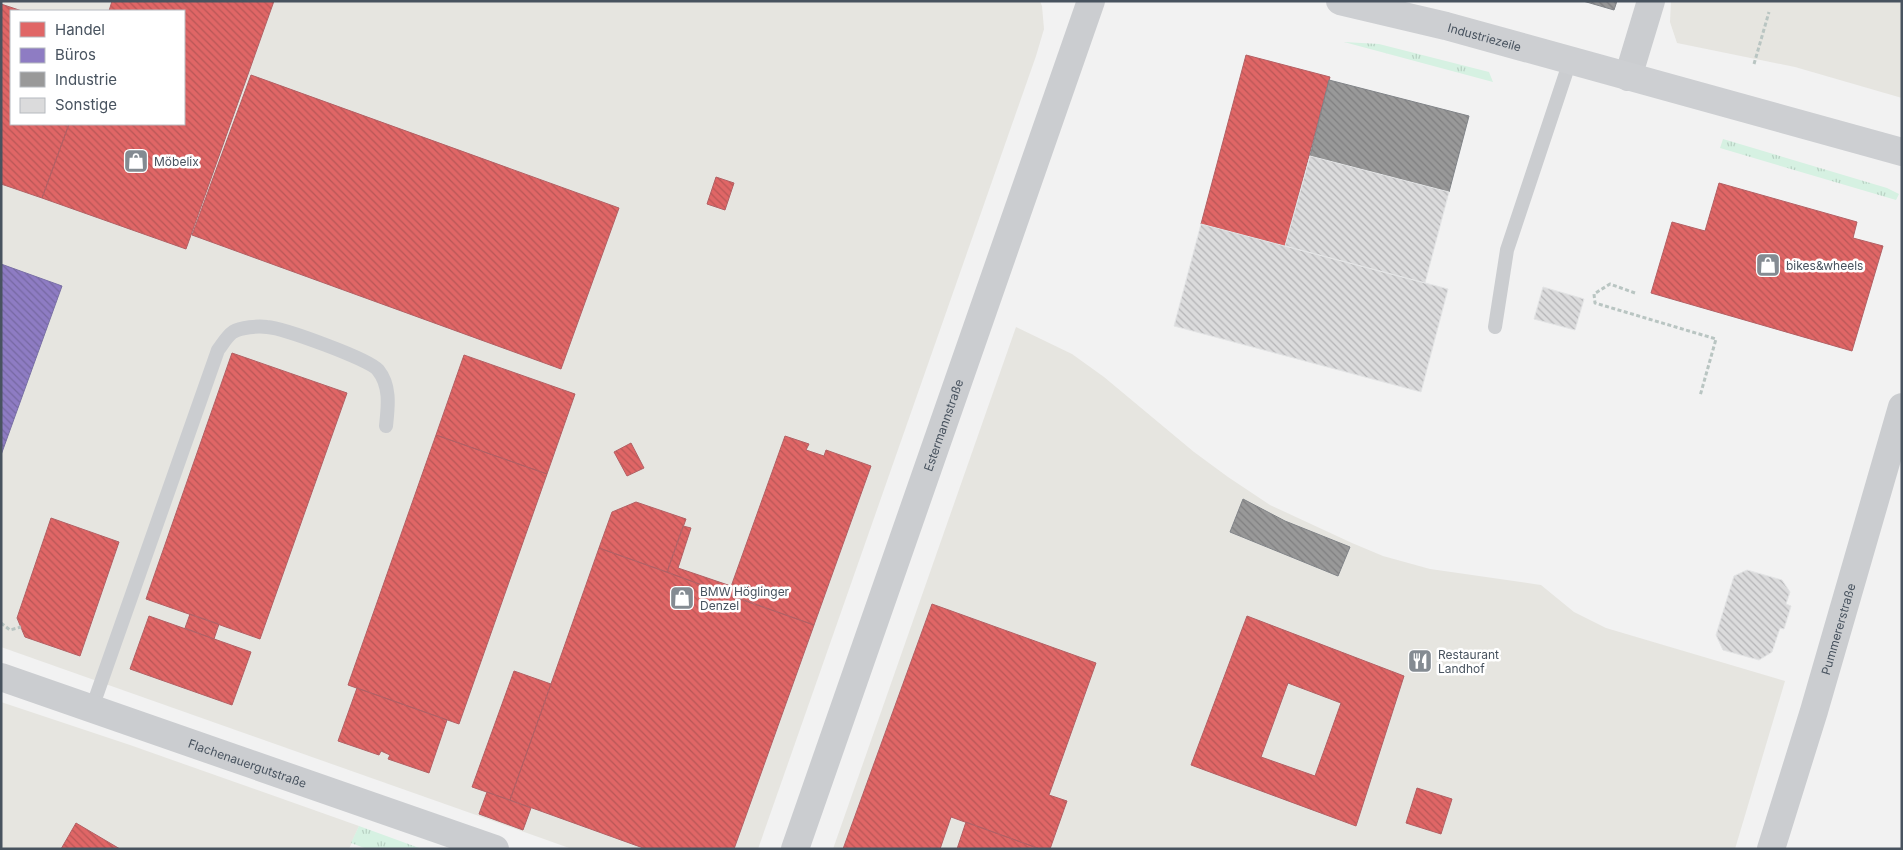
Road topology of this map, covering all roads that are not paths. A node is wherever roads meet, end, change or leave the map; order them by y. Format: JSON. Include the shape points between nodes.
{"nodes":[{"id":1,"x":1091,"y":1,"type":"edge"},
{"id":2,"x":1340,"y":1,"type":"edge"},
{"id":3,"x":1650,"y":1,"type":"edge"},
{"id":4,"x":1570,"y":61,"type":"junction"},
{"id":5,"x":1628,"y":77,"type":"junction"},
{"id":6,"x":1902,"y":152,"type":"edge"},
{"id":7,"x":1495,"y":326,"type":"dead end"},
{"id":8,"x":1902,"y":407,"type":"edge"},
{"id":9,"x":386,"y":426,"type":"dead end"},
{"id":10,"x":1,"y":677,"type":"edge"},
{"id":11,"x":92,"y":708,"type":"junction"},
{"id":12,"x":495,"y":849,"type":"edge"},
{"id":13,"x":795,"y":849,"type":"edge"},
{"id":14,"x":1771,"y":849,"type":"edge"}],
"edges":[{"from":1,"to":13,"type":"street","name":"Estermannstraße"},
{"from":2,"to":4,"type":"main road","name":"Industriezeile","via":[[1446,26]]},
{"from":3,"to":5,"type":"street"},
{"from":4,"to":5,"type":"main road","name":"Industriezeile"},
{"from":4,"to":7,"type":"lane","via":[[1506,250]]},
{"from":5,"to":6,"type":"main road","name":"Industriezeile"},
{"from":8,"to":14,"type":"street","name":"Pummererstraße"},
{"from":9,"to":11,"type":"lane","via":[[386,385],[378,369],[361,358],[268,327],[233,332],[218,350]]},
{"from":10,"to":11,"type":"street","name":"Flachenauergutstraße"},
{"from":11,"to":12,"type":"street","name":"Flachenauergutstraße"}]}
